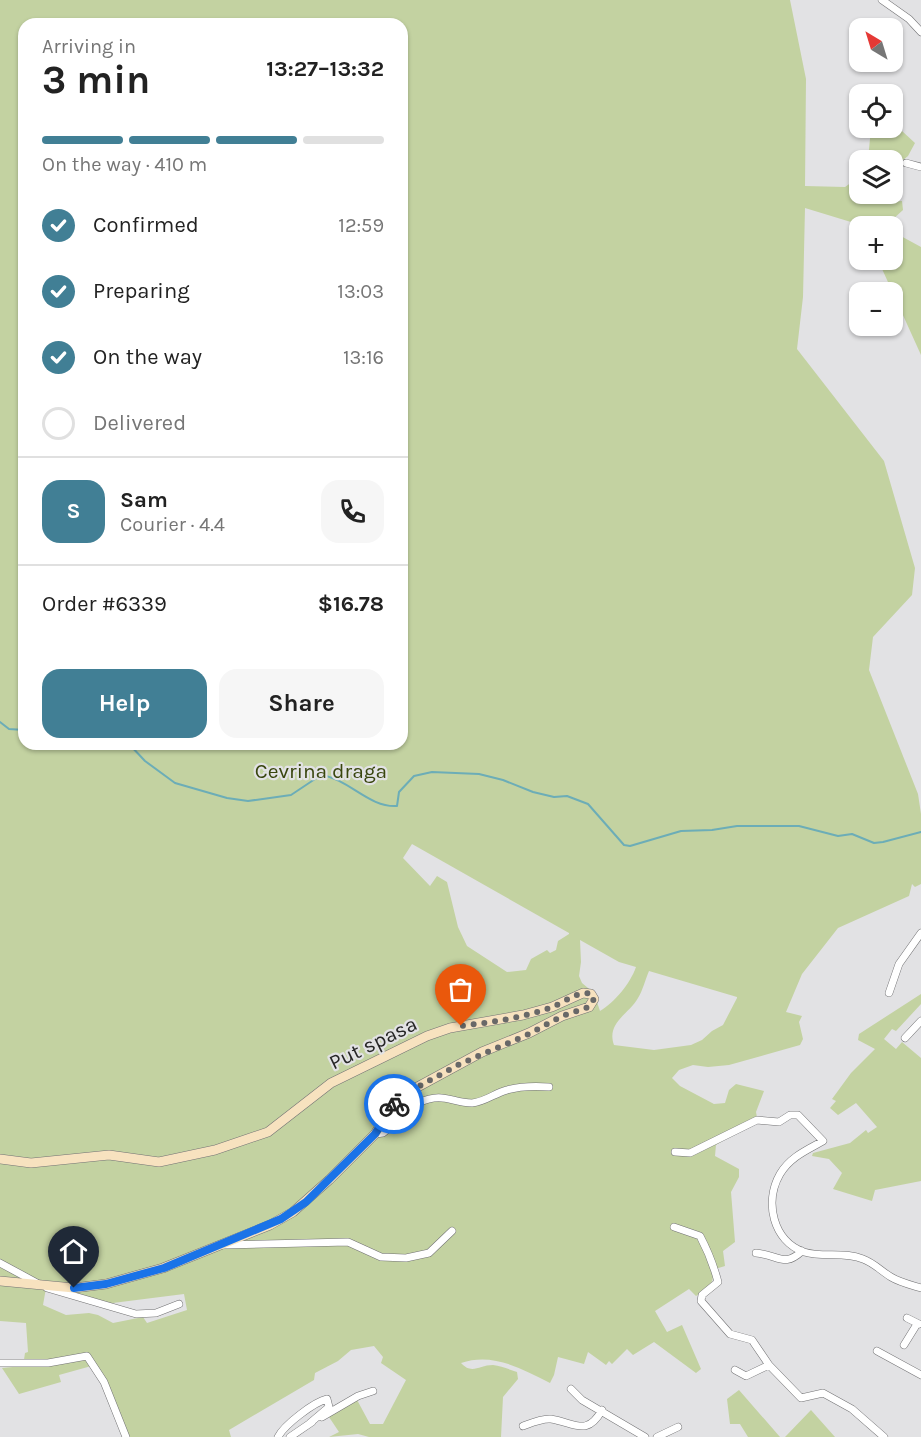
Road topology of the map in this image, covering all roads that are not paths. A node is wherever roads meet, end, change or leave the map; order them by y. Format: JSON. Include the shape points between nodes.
{"nodes":[{"id":1,"x":882,"y":0,"type":"edge"},
{"id":2,"x":921,"y":32,"type":"edge"},
{"id":3,"x":906,"y":163,"type":"dead end"},
{"id":4,"x":921,"y":168,"type":"edge"},
{"id":5,"x":921,"y":933,"type":"edge"},
{"id":6,"x":889,"y":993,"type":"dead end"},
{"id":7,"x":921,"y":1021,"type":"edge"},
{"id":8,"x":905,"y":1038,"type":"dead end"},
{"id":9,"x":549,"y":1087,"type":"dead end"},
{"id":10,"x":375,"y":1134,"type":"junction"},
{"id":11,"x":675,"y":1152,"type":"dead end"},
{"id":12,"x":0,"y":1159,"type":"edge"},
{"id":13,"x":674,"y":1227,"type":"dead end"},
{"id":14,"x":452,"y":1231,"type":"dead end"},
{"id":15,"x":220,"y":1245,"type":"junction"},
{"id":16,"x":802,"y":1251,"type":"junction"},
{"id":17,"x":756,"y":1253,"type":"dead end"},
{"id":18,"x":0,"y":1263,"type":"edge"},
{"id":19,"x":0,"y":1281,"type":"edge"},
{"id":20,"x":41,"y":1285,"type":"junction"},
{"id":21,"x":921,"y":1288,"type":"edge"},
{"id":22,"x":179,"y":1304,"type":"dead end"},
{"id":23,"x":907,"y":1318,"type":"dead end"},
{"id":24,"x":919,"y":1324,"type":"edge"},
{"id":25,"x":904,"y":1345,"type":"dead end"},
{"id":26,"x":877,"y":1351,"type":"dead end"},
{"id":27,"x":0,"y":1363,"type":"edge"},
{"id":28,"x":769,"y":1365,"type":"junction"},
{"id":29,"x":735,"y":1370,"type":"dead end"},
{"id":30,"x":921,"y":1375,"type":"edge"},
{"id":31,"x":572,"y":1389,"type":"dead end"},
{"id":32,"x":373,"y":1391,"type":"dead end"},
{"id":33,"x":602,"y":1410,"type":"junction"},
{"id":34,"x":310,"y":1423,"type":"junction"},
{"id":35,"x":523,"y":1426,"type":"dead end"},
{"id":36,"x":678,"y":1427,"type":"dead end"},
{"id":37,"x":126,"y":1437,"type":"edge"},
{"id":38,"x":278,"y":1437,"type":"edge"},
{"id":39,"x":290,"y":1437,"type":"edge"},
{"id":40,"x":645,"y":1437,"type":"edge"},
{"id":41,"x":657,"y":1437,"type":"edge"},
{"id":42,"x":883,"y":1437,"type":"edge"}],
"edges":[{"from":1,"to":2,"type":"street"},
{"from":3,"to":4,"type":"street"},
{"from":5,"to":6,"type":"street","via":[[899,964]]},
{"from":7,"to":8,"type":"street"},
{"from":9,"to":10,"type":"street","via":[[508,1090],[471,1103],[445,1097],[424,1101],[409,1108],[383,1133]]},
{"from":10,"to":12,"type":"street","name":"Put spasa","via":[[394,1103],[412,1090],[482,1052],[589,1007],[592,996],[583,993],[523,1016],[450,1028],[427,1036],[331,1083],[268,1132],[215,1150],[159,1162],[109,1155],[31,1163]]},
{"from":10,"to":15,"type":"street","name":"Put spasa","via":[[294,1212]]},
{"from":11,"to":16,"type":"street","via":[[690,1153],[756,1121],[779,1122],[798,1115],[823,1141],[798,1154],[780,1173],[774,1192],[773,1218],[783,1236]]},
{"from":13,"to":28,"type":"street","via":[[700,1236],[714,1261],[718,1282],[701,1300],[730,1334],[752,1340]]},
{"from":14,"to":15,"type":"street","via":[[429,1253],[406,1258],[381,1257],[348,1242]]},
{"from":15,"to":20,"type":"street","name":"Put spasa","via":[[164,1268],[106,1284],[74,1288]]},
{"from":16,"to":17,"type":"street","via":[[786,1261]]},
{"from":16,"to":21,"type":"street","via":[[856,1256],[892,1278]]},
{"from":18,"to":20,"type":"street"},
{"from":19,"to":20,"type":"street","name":"Put spasa"},
{"from":20,"to":22,"type":"street","via":[[136,1314],[156,1313]]},
{"from":23,"to":24,"type":"street"},
{"from":24,"to":25,"type":"street"},
{"from":26,"to":30,"type":"street"},
{"from":27,"to":37,"type":"street","via":[[48,1364],[87,1356],[104,1382]]},
{"from":28,"to":29,"type":"street","via":[[746,1376]]},
{"from":28,"to":42,"type":"street","via":[[801,1398],[823,1393],[852,1409]]},
{"from":31,"to":33,"type":"street","via":[[575,1395]]},
{"from":32,"to":34,"type":"street"},
{"from":33,"to":35,"type":"street","via":[[596,1422],[588,1426],[550,1419]]},
{"from":33,"to":40,"type":"street"},
{"from":34,"to":38,"type":"street","via":[[329,1407],[327,1399],[305,1411]]},
{"from":34,"to":39,"type":"street"},
{"from":36,"to":41,"type":"street"}]}
